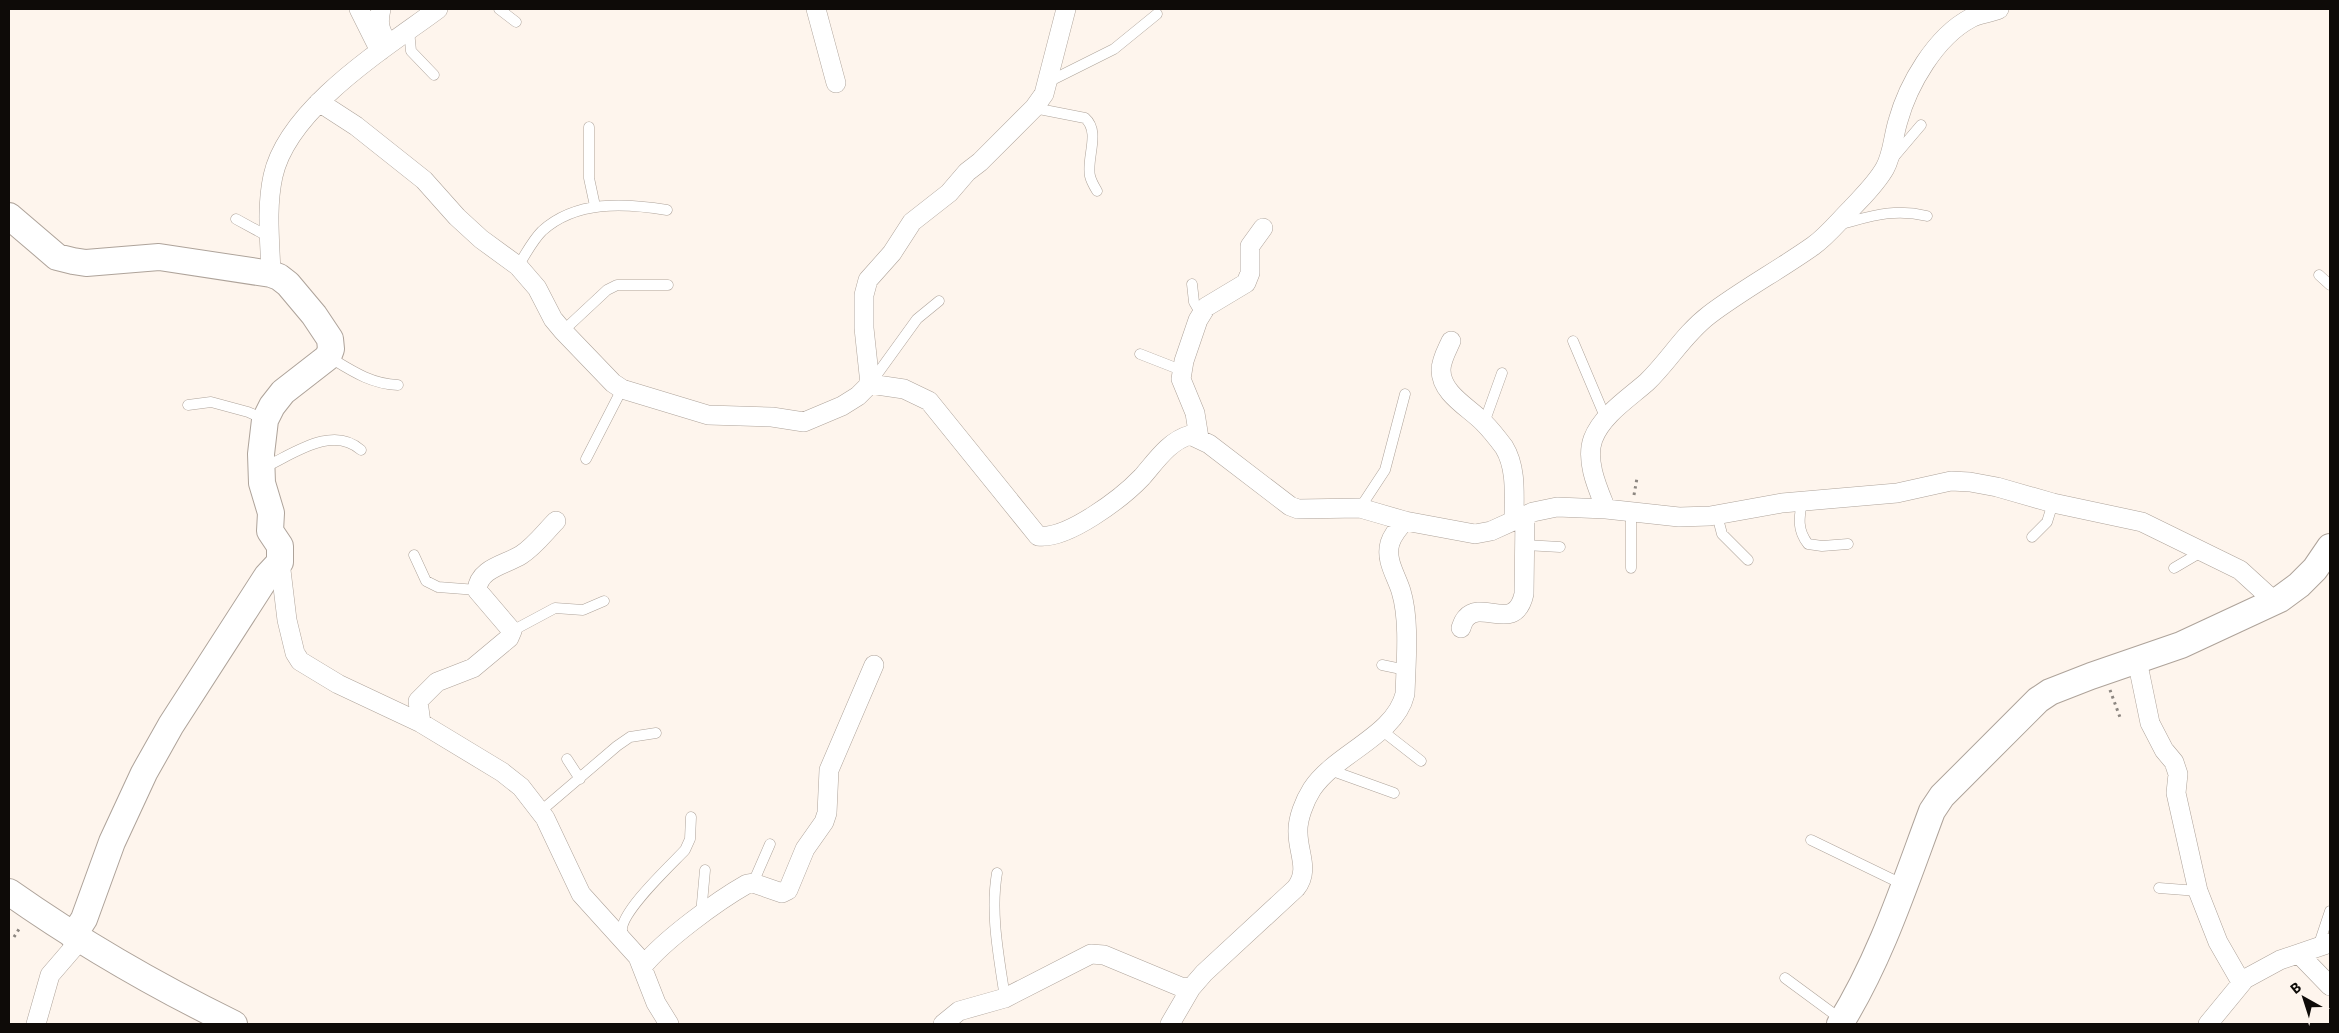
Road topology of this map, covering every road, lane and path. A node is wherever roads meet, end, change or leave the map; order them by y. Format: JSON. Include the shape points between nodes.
{"nodes":[{"id":1,"x":359,"y":9,"type":"edge"},
{"id":2,"x":381,"y":9,"type":"edge"},
{"id":3,"x":438,"y":9,"type":"edge"},
{"id":4,"x":499,"y":9,"type":"edge"},
{"id":5,"x":816,"y":9,"type":"edge"},
{"id":6,"x":1066,"y":9,"type":"edge"},
{"id":7,"x":1999,"y":9,"type":"edge"},
{"id":8,"x":1157,"y":14,"type":"dead end"},
{"id":9,"x":516,"y":22,"type":"dead end"},
{"id":10,"x":409,"y":30,"type":"junction"},
{"id":11,"x":384,"y":47,"type":"junction"},
{"id":12,"x":434,"y":74,"type":"dead end"},
{"id":13,"x":836,"y":83,"type":"dead end"},
{"id":14,"x":1047,"y":83,"type":"junction"},
{"id":15,"x":319,"y":102,"type":"junction"},
{"id":16,"x":1034,"y":108,"type":"junction"},
{"id":17,"x":1921,"y":125,"type":"dead end"},
{"id":18,"x":589,"y":128,"type":"dead end"},
{"id":19,"x":1884,"y":168,"type":"junction"},
{"id":20,"x":1097,"y":191,"type":"dead end"},
{"id":21,"x":595,"y":206,"type":"junction"},
{"id":22,"x":666,"y":210,"type":"dead end"},
{"id":23,"x":9,"y":216,"type":"edge"},
{"id":24,"x":1927,"y":216,"type":"dead end"},
{"id":25,"x":236,"y":218,"type":"dead end"},
{"id":26,"x":1835,"y":225,"type":"junction"},
{"id":27,"x":1263,"y":228,"type":"dead end"},
{"id":28,"x":269,"y":237,"type":"junction"},
{"id":29,"x":518,"y":266,"type":"junction"},
{"id":30,"x":271,"y":274,"type":"junction"},
{"id":31,"x":2319,"y":275,"type":"dead end"},
{"id":32,"x":1192,"y":284,"type":"dead end"},
{"id":33,"x":668,"y":285,"type":"dead end"},
{"id":34,"x":2330,"y":285,"type":"edge"},
{"id":35,"x":939,"y":301,"type":"dead end"},
{"id":36,"x":1201,"y":314,"type":"junction"},
{"id":37,"x":562,"y":331,"type":"junction"},
{"id":38,"x":1451,"y":341,"type":"dead end"},
{"id":39,"x":1573,"y":341,"type":"dead end"},
{"id":40,"x":1140,"y":354,"type":"dead end"},
{"id":41,"x":328,"y":357,"type":"junction"},
{"id":42,"x":1181,"y":370,"type":"junction"},
{"id":43,"x":1502,"y":373,"type":"dead end"},
{"id":44,"x":870,"y":384,"type":"junction"},
{"id":45,"x":398,"y":385,"type":"dead end"},
{"id":46,"x":622,"y":389,"type":"junction"},
{"id":47,"x":1405,"y":394,"type":"dead end"},
{"id":48,"x":188,"y":405,"type":"dead end"},
{"id":49,"x":1606,"y":419,"type":"junction"},
{"id":50,"x":265,"y":420,"type":"junction"},
{"id":51,"x":1484,"y":423,"type":"junction"},
{"id":52,"x":1199,"y":438,"type":"junction"},
{"id":53,"x":361,"y":450,"type":"dead end"},
{"id":54,"x":586,"y":459,"type":"dead end"},
{"id":55,"x":262,"y":469,"type":"junction"},
{"id":56,"x":1802,"y":501,"type":"junction"},
{"id":57,"x":2053,"y":503,"type":"junction"},
{"id":58,"x":1360,"y":508,"type":"junction"},
{"id":59,"x":1606,"y":509,"type":"junction"},
{"id":60,"x":1631,"y":513,"type":"junction"},
{"id":61,"x":1717,"y":515,"type":"junction"},
{"id":62,"x":1520,"y":517,"type":"junction"},
{"id":63,"x":556,"y":521,"type":"dead end"},
{"id":64,"x":1405,"y":521,"type":"junction"},
{"id":65,"x":2032,"y":537,"type":"dead end"},
{"id":66,"x":1848,"y":544,"type":"dead end"},
{"id":67,"x":1525,"y":545,"type":"junction"},
{"id":68,"x":1560,"y":547,"type":"dead end"},
{"id":69,"x":2330,"y":547,"type":"edge"},
{"id":70,"x":2203,"y":551,"type":"junction"},
{"id":71,"x":414,"y":554,"type":"dead end"},
{"id":72,"x":1748,"y":560,"type":"dead end"},
{"id":73,"x":280,"y":562,"type":"junction"},
{"id":74,"x":1632,"y":568,"type":"dead end"},
{"id":75,"x":2174,"y":568,"type":"dead end"},
{"id":76,"x":477,"y":590,"type":"junction"},
{"id":77,"x":604,"y":601,"type":"dead end"},
{"id":78,"x":2274,"y":601,"type":"junction"},
{"id":79,"x":1461,"y":628,"type":"dead end"},
{"id":80,"x":512,"y":631,"type":"junction"},
{"id":81,"x":2136,"y":660,"type":"junction"},
{"id":82,"x":874,"y":665,"type":"dead end"},
{"id":83,"x":1382,"y":665,"type":"dead end"},
{"id":84,"x":1406,"y":670,"type":"junction"},
{"id":85,"x":2102,"y":672,"type":"junction"},
{"id":86,"x":2121,"y":720,"type":"dead end"},
{"id":87,"x":421,"y":723,"type":"junction"},
{"id":88,"x":1380,"y":729,"type":"junction"},
{"id":89,"x":656,"y":733,"type":"dead end"},
{"id":90,"x":567,"y":758,"type":"dead end"},
{"id":91,"x":1421,"y":761,"type":"dead end"},
{"id":92,"x":1330,"y":770,"type":"junction"},
{"id":93,"x":580,"y":779,"type":"junction"},
{"id":94,"x":1394,"y":793,"type":"dead end"},
{"id":95,"x":544,"y":816,"type":"junction"},
{"id":96,"x":691,"y":817,"type":"dead end"},
{"id":97,"x":1811,"y":840,"type":"dead end"},
{"id":98,"x":770,"y":844,"type":"dead end"},
{"id":99,"x":705,"y":870,"type":"dead end"},
{"id":100,"x":997,"y":873,"type":"dead end"},
{"id":101,"x":753,"y":883,"type":"junction"},
{"id":102,"x":1904,"y":885,"type":"junction"},
{"id":103,"x":2159,"y":888,"type":"dead end"},
{"id":104,"x":2198,"y":890,"type":"junction"},
{"id":105,"x":9,"y":892,"type":"edge"},
{"id":106,"x":2330,"y":911,"type":"edge"},
{"id":107,"x":701,"y":916,"type":"junction"},
{"id":108,"x":77,"y":937,"type":"junction"},
{"id":109,"x":2324,"y":945,"type":"edge"},
{"id":110,"x":629,"y":946,"type":"junction"},
{"id":111,"x":2299,"y":954,"type":"junction"},
{"id":112,"x":643,"y":966,"type":"junction"},
{"id":113,"x":1785,"y":978,"type":"dead end"},
{"id":114,"x":2241,"y":982,"type":"junction"},
{"id":115,"x":2330,"y":986,"type":"edge"},
{"id":116,"x":1191,"y":988,"type":"junction"},
{"id":117,"x":1005,"y":998,"type":"junction"},
{"id":118,"x":1844,"y":1023,"type":"edge"},
{"id":119,"x":36,"y":1024,"type":"edge"},
{"id":120,"x":234,"y":1024,"type":"edge"},
{"id":121,"x":670,"y":1024,"type":"edge"},
{"id":122,"x":943,"y":1024,"type":"edge"},
{"id":123,"x":1170,"y":1024,"type":"edge"},
{"id":124,"x":2208,"y":1024,"type":"edge"}],
"edges":[{"from":1,"to":11,"type":"street"},
{"from":2,"to":11,"type":"street","via":[[378,20]]},
{"from":3,"to":10,"type":"street"},
{"from":4,"to":9,"type":"lane"},
{"from":5,"to":13,"type":"street"},
{"from":6,"to":14,"type":"street"},
{"from":7,"to":19,"type":"street","via":[[1971,18],[1951,32],[1932,54],[1905,98],[1892,152]]},
{"from":8,"to":14,"type":"lane","via":[[1114,49]]},
{"from":10,"to":11,"type":"street"},
{"from":10,"to":12,"type":"lane","via":[[411,52]]},
{"from":11,"to":15,"type":"street"},
{"from":14,"to":16,"type":"street"},
{"from":15,"to":28,"type":"street","via":[[284,146],[273,174],[268,200]]},
{"from":15,"to":29,"type":"street","via":[[356,126],[424,180],[481,239]]},
{"from":16,"to":20,"type":"lane","via":[[1085,118],[1090,122],[1090,176]]},
{"from":16,"to":44,"type":"street","via":[[949,193],[912,222],[892,253],[868,280],[864,295],[864,328]]},
{"from":17,"to":19,"type":"lane"},
{"from":18,"to":21,"type":"lane","via":[[589,178]]},
{"from":19,"to":26,"type":"street","via":[[1871,188]]},
{"from":21,"to":22,"type":"lane","via":[[631,204]]},
{"from":21,"to":29,"type":"lane","via":[[543,231]]},
{"from":23,"to":30,"type":"street","via":[[57,256],[73,261],[86,263],[159,257]]},
{"from":24,"to":26,"type":"lane","via":[[1906,211],[1892,212]]},
{"from":25,"to":28,"type":"lane"},
{"from":26,"to":49,"type":"street","via":[[1814,245],[1707,316],[1648,380]]},
{"from":27,"to":36,"type":"street","via":[[1250,246],[1250,273],[1246,283],[1206,307]]},
{"from":28,"to":30,"type":"street"},
{"from":29,"to":37,"type":"street","via":[[537,288]]},
{"from":30,"to":41,"type":"street","via":[[288,284],[314,315],[330,339]]},
{"from":31,"to":34,"type":"lane"},
{"from":32,"to":36,"type":"lane","via":[[1194,302]]},
{"from":33,"to":37,"type":"lane","via":[[617,285],[607,290]]},
{"from":35,"to":44,"type":"lane","via":[[917,319]]},
{"from":36,"to":42,"type":"street"},
{"from":37,"to":46,"type":"street"},
{"from":38,"to":51,"type":"street","via":[[1442,362],[1445,384],[1454,397]]},
{"from":39,"to":49,"type":"lane"},
{"from":40,"to":42,"type":"lane"},
{"from":41,"to":45,"type":"lane","via":[[359,376],[382,384]]},
{"from":41,"to":50,"type":"street","via":[[283,392]]},
{"from":42,"to":52,"type":"street","via":[[1181,379],[1195,413]]},
{"from":43,"to":51,"type":"lane"},
{"from":44,"to":46,"type":"street","via":[[842,406],[804,422],[772,417],[708,415]]},
{"from":44,"to":52,"type":"street","via":[[904,389],[929,401],[1038,536],[1054,536],[1090,519],[1128,489],[1182,437]]},
{"from":46,"to":54,"type":"lane"},
{"from":47,"to":58,"type":"lane","via":[[1385,470]]},
{"from":48,"to":50,"type":"lane","via":[[211,402]]},
{"from":49,"to":59,"type":"street","via":[[1592,440],[1591,455],[1594,481]]},
{"from":50,"to":55,"type":"street"},
{"from":51,"to":62,"type":"street","via":[[1504,447],[1510,460]]},
{"from":52,"to":58,"type":"street","via":[[1290,506],[1298,509]]},
{"from":53,"to":55,"type":"lane","via":[[353,443],[334,438],[313,444]]},
{"from":55,"to":73,"type":"street","via":[[262,482],[271,513],[270,531],[280,546]]},
{"from":56,"to":57,"type":"street","via":[[1898,494],[1951,481],[1997,487]]},
{"from":56,"to":61,"type":"street"},
{"from":56,"to":66,"type":"lane","via":[[1798,523],[1808,544]]},
{"from":57,"to":65,"type":"lane","via":[[2047,522]]},
{"from":57,"to":70,"type":"street","via":[[2142,522]]},
{"from":58,"to":64,"type":"street"},
{"from":59,"to":60,"type":"street"},
{"from":59,"to":62,"type":"street","via":[[1558,507]]},
{"from":60,"to":61,"type":"street","via":[[1679,517]]},
{"from":60,"to":74,"type":"lane"},
{"from":61,"to":72,"type":"lane","via":[[1722,534]]},
{"from":62,"to":64,"type":"street","via":[[1491,531],[1474,534]]},
{"from":62,"to":67,"type":"street"},
{"from":63,"to":76,"type":"street","via":[[521,555],[485,573],[478,582]]},
{"from":64,"to":84,"type":"street","via":[[1396,529],[1389,553],[1390,565],[1404,601]]},
{"from":67,"to":68,"type":"lane"},
{"from":67,"to":79,"type":"street","via":[[1521,606],[1508,614],[1472,614],[1466,617]]},
{"from":69,"to":78,"type":"street","via":[[2299,585]]},
{"from":70,"to":75,"type":"lane"},
{"from":70,"to":78,"type":"street","via":[[2240,570]]},
{"from":71,"to":76,"type":"lane","via":[[426,581],[438,587]]},
{"from":73,"to":87,"type":"street","via":[[287,620],[300,661],[338,684]]},
{"from":73,"to":108,"type":"street","via":[[267,576],[144,773],[112,842]]},
{"from":76,"to":80,"type":"street"},
{"from":77,"to":80,"type":"lane","via":[[583,610],[556,608]]},
{"from":78,"to":81,"type":"street","via":[[2181,645]]},
{"from":80,"to":87,"type":"street","via":[[509,638],[473,668],[437,682],[418,701]]},
{"from":81,"to":85,"type":"street"},
{"from":81,"to":104,"type":"street","via":[[2150,723],[2178,774],[2176,793]]},
{"from":82,"to":101,"type":"street","via":[[829,770],[824,822],[805,849],[788,890],[782,893]]},
{"from":83,"to":84,"type":"lane"},
{"from":84,"to":88,"type":"street","via":[[1403,705],[1399,713]]},
{"from":85,"to":86,"type":"path"},
{"from":85,"to":102,"type":"street","via":[[2050,692],[2038,700],[1942,796],[1932,811]]},
{"from":87,"to":95,"type":"street","via":[[502,772],[520,787]]},
{"from":88,"to":91,"type":"lane"},
{"from":88,"to":92,"type":"street"},
{"from":89,"to":93,"type":"lane","via":[[630,737]]},
{"from":90,"to":93,"type":"lane"},
{"from":92,"to":94,"type":"lane"},
{"from":92,"to":116,"type":"street","via":[[1312,789],[1297,830],[1303,880]]},
{"from":93,"to":95,"type":"lane","via":[[542,810]]},
{"from":95,"to":110,"type":"street","via":[[581,894]]},
{"from":96,"to":110,"type":"lane","via":[[690,839],[685,850],[632,907],[624,921],[622,931]]},
{"from":97,"to":102,"type":"lane"},
{"from":98,"to":101,"type":"lane"},
{"from":99,"to":107,"type":"lane"},
{"from":100,"to":117,"type":"lane","via":[[997,942]]},
{"from":101,"to":107,"type":"street","via":[[734,892]]},
{"from":102,"to":118,"type":"street"},
{"from":103,"to":104,"type":"lane"},
{"from":104,"to":114,"type":"street","via":[[2218,942]]},
{"from":105,"to":108,"type":"street"},
{"from":106,"to":109,"type":"lane"},
{"from":107,"to":112,"type":"street"},
{"from":108,"to":119,"type":"street","via":[[50,975]]},
{"from":108,"to":120,"type":"street","via":[[153,982]]},
{"from":109,"to":111,"type":"street"},
{"from":110,"to":112,"type":"street"},
{"from":111,"to":114,"type":"street","via":[[2256,971]]},
{"from":111,"to":115,"type":"street"},
{"from":112,"to":121,"type":"street","via":[[656,1003]]},
{"from":113,"to":118,"type":"lane"},
{"from":114,"to":124,"type":"street"},
{"from":116,"to":117,"type":"street","via":[[1180,987],[1097,953],[1085,956]]},
{"from":116,"to":123,"type":"street"},
{"from":117,"to":122,"type":"street","via":[[959,1011]]}]}
